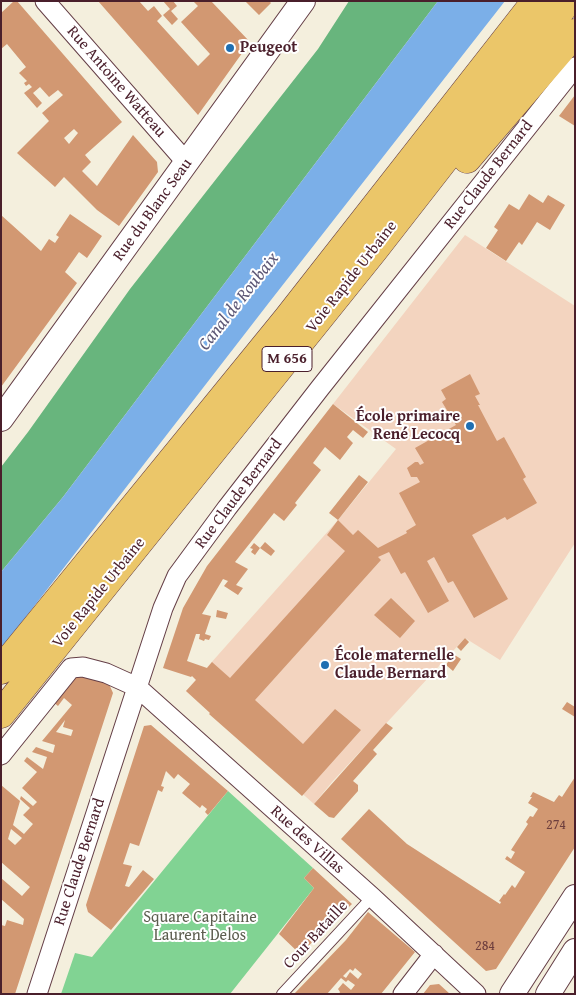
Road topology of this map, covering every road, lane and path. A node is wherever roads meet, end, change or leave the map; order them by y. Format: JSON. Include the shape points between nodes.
{"nodes":[{"id":1,"x":45,"y":1,"type":"edge"},
{"id":2,"x":536,"y":1,"type":"edge"},
{"id":3,"x":568,"y":1,"type":"edge"},
{"id":4,"x":300,"y":2,"type":"edge"},
{"id":5,"x":575,"y":34,"type":"edge"},
{"id":6,"x":575,"y":67,"type":"edge"},
{"id":7,"x":188,"y":163,"type":"junction"},
{"id":8,"x":251,"y":404,"type":"junction"},
{"id":9,"x":1,"y":418,"type":"edge"},
{"id":10,"x":1,"y":670,"type":"edge"},
{"id":11,"x":137,"y":688,"type":"junction"},
{"id":12,"x":1,"y":714,"type":"edge"},
{"id":13,"x":1,"y":755,"type":"edge"},
{"id":14,"x":372,"y":896,"type":"junction"},
{"id":15,"x":575,"y":897,"type":"edge"},
{"id":16,"x":575,"y":951,"type":"edge"},
{"id":17,"x":434,"y":954,"type":"junction"},
{"id":18,"x":37,"y":994,"type":"edge"},
{"id":19,"x":282,"y":994,"type":"edge"},
{"id":20,"x":402,"y":994,"type":"edge"},
{"id":21,"x":476,"y":994,"type":"edge"},
{"id":22,"x":512,"y":994,"type":"edge"},
{"id":23,"x":548,"y":994,"type":"edge"}],
"edges":[{"from":1,"to":7,"type":"street","name":"Rue Antoine Watteau"},
{"from":2,"to":10,"type":"highway","name":"Voie Rapide Urbaine","number":"M 656","via":[[287,319]]},
{"from":3,"to":8,"type":"highway","name":"Voie Rapide Urbaine","number":"M 656"},
{"from":4,"to":7,"type":"street","name":"Rue du Blanc Seau"},
{"from":5,"to":8,"type":"highway"},
{"from":6,"to":11,"type":"street","name":"Rue Claude Bernard","via":[[320,388],[188,561],[170,589]]},
{"from":7,"to":9,"type":"street","name":"Rue du Blanc Seau"},
{"from":8,"to":12,"type":"highway","name":"Voie Rapide Urbaine","number":"M 656"},
{"from":11,"to":13,"type":"street","name":"Rue des Villas","via":[[106,672],[71,668]]},
{"from":11,"to":14,"type":"street","name":"Rue des Villas"},
{"from":11,"to":18,"type":"street","name":"Rue Claude Bernard"},
{"from":14,"to":17,"type":"street","name":"Rue des Villas"},
{"from":14,"to":19,"type":"lane","name":"Cour Bataille"},
{"from":15,"to":22,"type":"street"},
{"from":16,"to":23,"type":"street"},
{"from":17,"to":20,"type":"street"},
{"from":17,"to":21,"type":"street","name":"Rue des Villas"}]}
